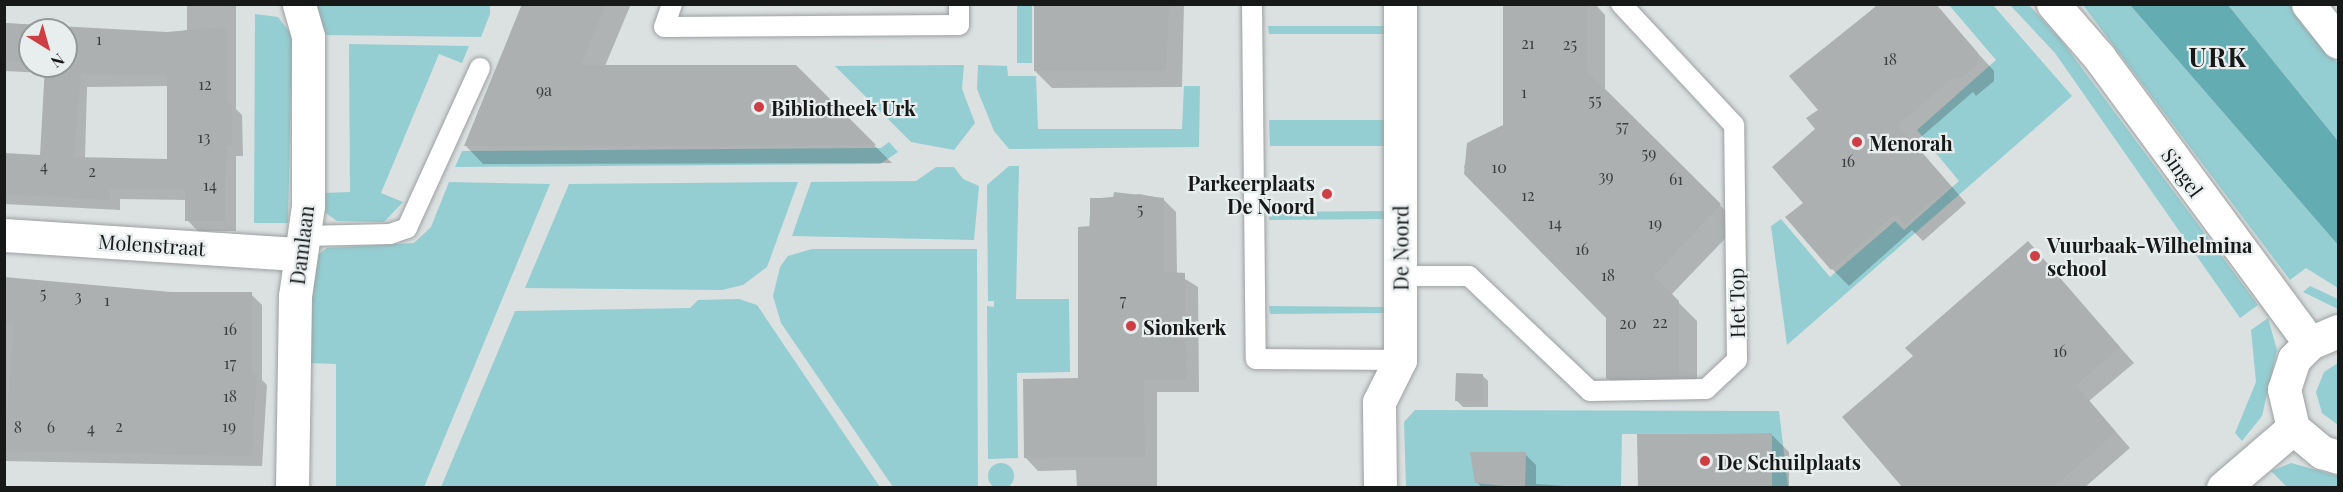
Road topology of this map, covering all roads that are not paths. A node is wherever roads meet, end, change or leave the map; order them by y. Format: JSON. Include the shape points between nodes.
{"nodes":[{"id":1,"x":299,"y":4,"type":"edge"},
{"id":2,"x":672,"y":4,"type":"edge"},
{"id":3,"x":959,"y":4,"type":"edge"},
{"id":4,"x":1252,"y":4,"type":"edge"},
{"id":5,"x":1400,"y":4,"type":"edge"},
{"id":6,"x":1621,"y":4,"type":"edge"},
{"id":7,"x":2053,"y":4,"type":"edge"},
{"id":8,"x":2308,"y":4,"type":"edge"},
{"id":9,"x":2338,"y":42,"type":"edge"},
{"id":10,"x":480,"y":68,"type":"dead end"},
{"id":11,"x":4,"y":235,"type":"edge"},
{"id":12,"x":302,"y":245,"type":"junction"},
{"id":13,"x":1399,"y":276,"type":"junction"},
{"id":14,"x":2324,"y":337,"type":"edge"},
{"id":15,"x":1400,"y":360,"type":"junction"},
{"id":16,"x":2294,"y":428,"type":"junction"},
{"id":17,"x":2338,"y":457,"type":"edge"},
{"id":18,"x":292,"y":488,"type":"edge"},
{"id":19,"x":1380,"y":488,"type":"edge"},
{"id":20,"x":2223,"y":488,"type":"edge"}],
"edges":[{"from":1,"to":12,"type":"street","name":"Damlaan","via":[[308,41]]},
{"from":2,"to":3,"type":"lane","via":[[663,27],[959,25]]},
{"from":4,"to":15,"type":"lane","via":[[1256,359]]},
{"from":5,"to":13,"type":"street","name":"De Noord"},
{"from":6,"to":13,"type":"lane","name":"Het Top","via":[[1734,125],[1737,360],[1706,389],[1590,391],[1468,276]]},
{"from":7,"to":14,"type":"street","name":"Singel"},
{"from":8,"to":9,"type":"street"},
{"from":10,"to":12,"type":"lane","via":[[407,228],[390,234]]},
{"from":11,"to":12,"type":"street","name":"Molenstraat"},
{"from":12,"to":18,"type":"street","name":"Damlaan"},
{"from":13,"to":15,"type":"street","name":"De Noord"},
{"from":14,"to":16,"type":"street","via":[[2286,377],[2284,402]]},
{"from":15,"to":19,"type":"street","name":"De Noord","via":[[1379,402]]},
{"from":16,"to":17,"type":"street","via":[[2322,452]]},
{"from":16,"to":20,"type":"street"}]}
